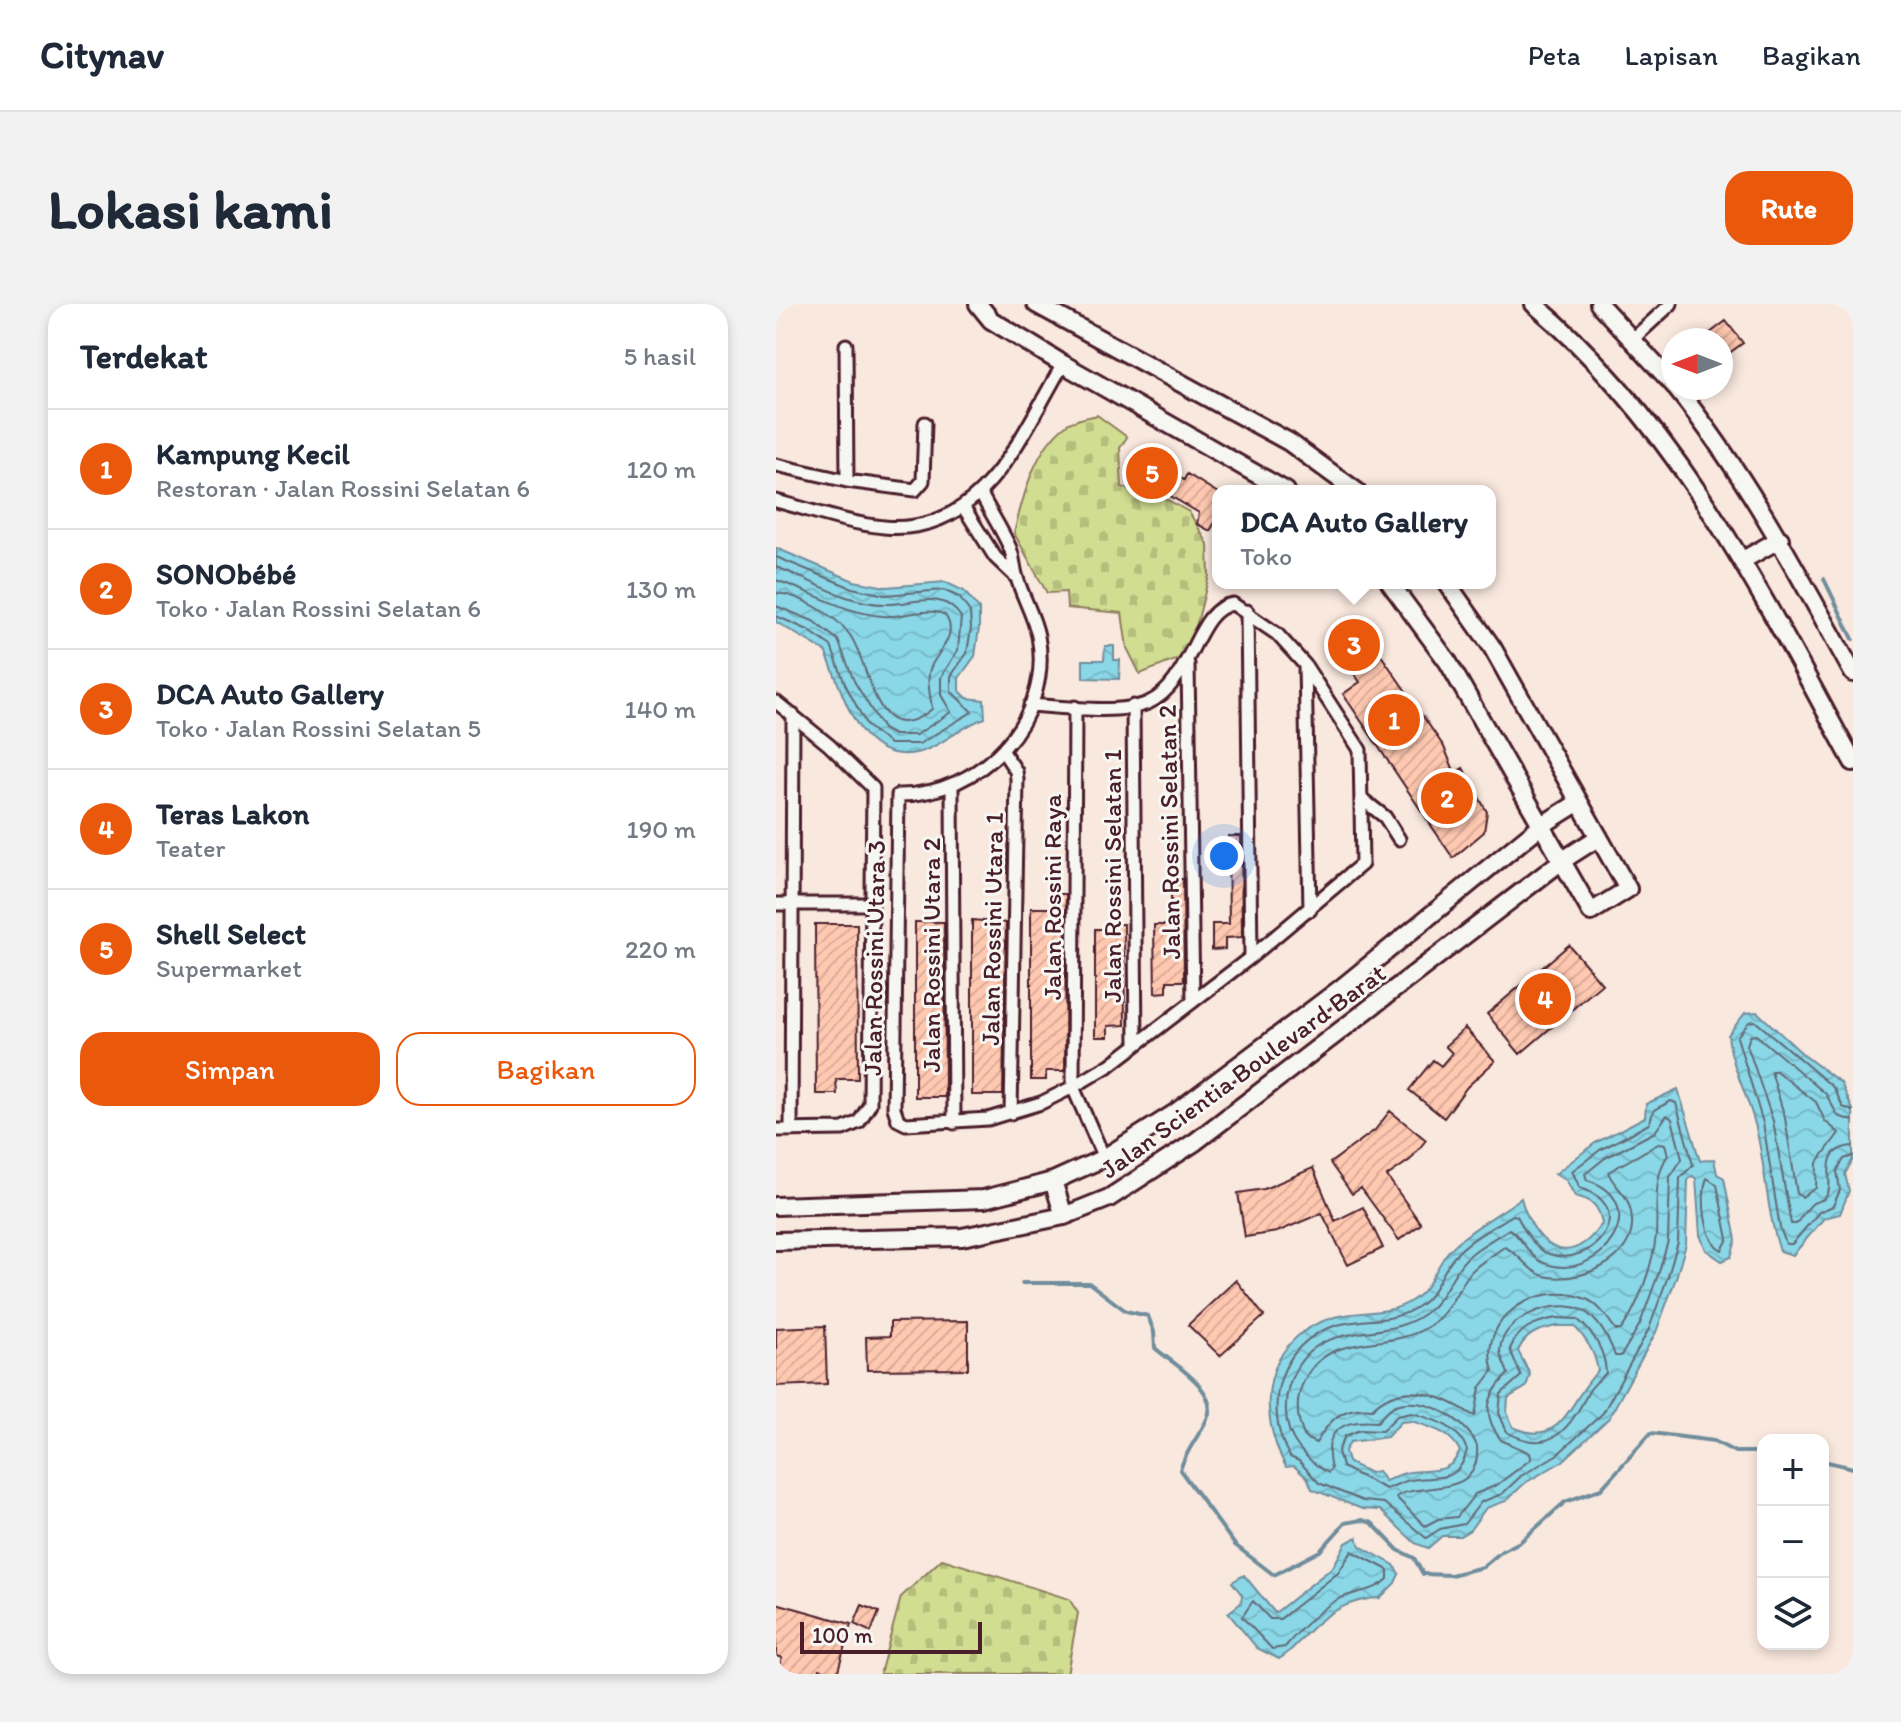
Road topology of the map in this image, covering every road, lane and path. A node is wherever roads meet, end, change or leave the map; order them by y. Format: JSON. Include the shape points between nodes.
{"nodes":[{"id":1,"x":978,"y":304,"type":"edge"},
{"id":2,"x":1036,"y":304,"type":"edge"},
{"id":3,"x":1534,"y":304,"type":"edge"},
{"id":4,"x":1599,"y":304,"type":"edge"},
{"id":5,"x":1671,"y":304,"type":"edge"},
{"id":6,"x":1634,"y":338,"type":"junction"},
{"id":7,"x":846,"y":345,"type":"dead end"},
{"id":8,"x":1063,"y":364,"type":"junction"},
{"id":9,"x":1661,"y":370,"type":"edge"},
{"id":10,"x":1685,"y":400,"type":"edge"},
{"id":11,"x":925,"y":423,"type":"dead end"},
{"id":12,"x":776,"y":465,"type":"edge"},
{"id":13,"x":847,"y":481,"type":"junction"},
{"id":14,"x":1275,"y":485,"type":"edge"},
{"id":15,"x":1348,"y":485,"type":"edge"},
{"id":16,"x":981,"y":494,"type":"junction"},
{"id":17,"x":776,"y":501,"type":"edge"},
{"id":18,"x":964,"y":508,"type":"junction"},
{"id":19,"x":1780,"y":539,"type":"junction"},
{"id":20,"x":1743,"y":560,"type":"junction"},
{"id":21,"x":1016,"y":577,"type":"junction"},
{"id":22,"x":1394,"y":589,"type":"edge"},
{"id":23,"x":1451,"y":589,"type":"edge"},
{"id":24,"x":1247,"y":611,"type":"junction"},
{"id":25,"x":1188,"y":663,"type":"junction"},
{"id":26,"x":1305,"y":665,"type":"junction"},
{"id":27,"x":1853,"y":673,"type":"edge"},
{"id":28,"x":776,"y":702,"type":"edge"},
{"id":29,"x":1030,"y":705,"type":"junction"},
{"id":30,"x":1133,"y":706,"type":"junction"},
{"id":31,"x":1075,"y":707,"type":"junction"},
{"id":32,"x":793,"y":715,"type":"junction"},
{"id":33,"x":1002,"y":750,"type":"junction"},
{"id":34,"x":1853,"y":762,"type":"edge"},
{"id":35,"x":952,"y":787,"type":"junction"},
{"id":36,"x":1362,"y":799,"type":"junction"},
{"id":37,"x":1579,"y":802,"type":"junction"},
{"id":38,"x":1539,"y":827,"type":"junction"},
{"id":39,"x":1599,"y":837,"type":"junction"},
{"id":40,"x":1399,"y":839,"type":"dead end"},
{"id":41,"x":1563,"y":860,"type":"junction"},
{"id":42,"x":776,"y":904,"type":"edge"},
{"id":43,"x":792,"y":904,"type":"junction"},
{"id":44,"x":872,"y":904,"type":"junction"},
{"id":45,"x":1310,"y":910,"type":"junction"},
{"id":46,"x":1251,"y":957,"type":"junction"},
{"id":47,"x":1193,"y":1001,"type":"junction"},
{"id":48,"x":1136,"y":1045,"type":"junction"},
{"id":49,"x":1073,"y":1087,"type":"junction"},
{"id":50,"x":1011,"y":1113,"type":"junction"},
{"id":51,"x":954,"y":1123,"type":"junction"},
{"id":52,"x":776,"y":1130,"type":"edge"},
{"id":53,"x":791,"y":1130,"type":"junction"},
{"id":54,"x":1104,"y":1158,"type":"junction"},
{"id":55,"x":1053,"y":1181,"type":"junction"},
{"id":56,"x":776,"y":1206,"type":"edge"},
{"id":57,"x":1064,"y":1216,"type":"junction"},
{"id":58,"x":776,"y":1241,"type":"edge"}],
"edges":[{"from":1,"to":8,"type":"street","via":[[991,320]]},
{"from":2,"to":15,"type":"street","via":[[1289,442]]},
{"from":3,"to":20,"type":"street","via":[[1613,378],[1662,437]]},
{"from":4,"to":6,"type":"street"},
{"from":5,"to":6,"type":"street"},
{"from":6,"to":9,"type":"street"},
{"from":7,"to":13,"type":"street"},
{"from":8,"to":14,"type":"street"},
{"from":8,"to":16,"type":"street"},
{"from":10,"to":19,"type":"street"},
{"from":11,"to":13,"type":"street","via":[[920,487],[906,491]]},
{"from":12,"to":13,"type":"street"},
{"from":16,"to":18,"type":"street"},
{"from":16,"to":21,"type":"street","via":[[1011,551]]},
{"from":17,"to":18,"type":"street","via":[[882,527],[927,526]]},
{"from":18,"to":21,"type":"street","via":[[995,557]]},
{"from":19,"to":20,"type":"street"},
{"from":19,"to":27,"type":"street"},
{"from":20,"to":34,"type":"street"},
{"from":21,"to":29,"type":"street","via":[[1038,635],[1039,664]]},
{"from":22,"to":38,"type":"street","via":[[1448,662]]},
{"from":23,"to":37,"type":"street","via":[[1492,647]]},
{"from":24,"to":25,"type":"street","via":[[1233,604],[1215,609]]},
{"from":24,"to":26,"type":"street"},
{"from":24,"to":46,"type":"street"},
{"from":25,"to":30,"type":"street","via":[[1165,692]]},
{"from":25,"to":47,"type":"street","name":"Jalan Rossini Selatan 2"},
{"from":26,"to":36,"type":"street","via":[[1360,750]]},
{"from":26,"to":45,"type":"street"},
{"from":28,"to":32,"type":"street"},
{"from":29,"to":31,"type":"street"},
{"from":29,"to":33,"type":"street"},
{"from":30,"to":31,"type":"street"},
{"from":30,"to":48,"type":"street","name":"Jalan Rossini Selatan 1"},
{"from":31,"to":49,"type":"street","name":"Jalan Rossini Raya"},
{"from":32,"to":43,"type":"street"},
{"from":32,"to":44,"type":"street","via":[[873,788]]},
{"from":33,"to":35,"type":"street","via":[[975,776]]},
{"from":33,"to":50,"type":"street","name":"Jalan Rossini Utara 1","via":[[1017,779]]},
{"from":35,"to":51,"type":"street","name":"Jalan Rossini Utara 2"},
{"from":35,"to":51,"type":"street","name":"Jalan Rossini Utara 3","via":[[898,795],[894,1108],[906,1124]]},
{"from":36,"to":40,"type":"street","via":[[1385,817]]},
{"from":36,"to":45,"type":"street","via":[[1362,864]]},
{"from":37,"to":38,"type":"street","name":"Jalan Scientia Boulevard Barat"},
{"from":37,"to":39,"type":"street"},
{"from":38,"to":41,"type":"street"},
{"from":38,"to":54,"type":"street","name":"Jalan Scientia Boulevard Barat","via":[[1340,989],[1175,1113]]},
{"from":39,"to":41,"type":"street","name":"Jalan Scientia Boulevard Barat"},
{"from":39,"to":41,"type":"street","via":[[1628,889],[1591,912]]},
{"from":41,"to":57,"type":"street","name":"Jalan Scientia Boulevard Barat","via":[[1195,1142],[1109,1198]]},
{"from":42,"to":43,"type":"street"},
{"from":43,"to":44,"type":"street"},
{"from":43,"to":53,"type":"street"},
{"from":44,"to":53,"type":"street","via":[[870,1104],[859,1122],[843,1129]]},
{"from":45,"to":46,"type":"street"},
{"from":46,"to":47,"type":"street"},
{"from":47,"to":48,"type":"street"},
{"from":48,"to":49,"type":"street"},
{"from":49,"to":50,"type":"street"},
{"from":49,"to":54,"type":"street"},
{"from":50,"to":51,"type":"street"},
{"from":52,"to":53,"type":"street"},
{"from":54,"to":55,"type":"street","name":"Jalan Scientia Boulevard Barat"},
{"from":55,"to":56,"type":"street","name":"Jalan Scientia Boulevard Barat","via":[[984,1199]]},
{"from":55,"to":57,"type":"street"},
{"from":57,"to":58,"type":"street","name":"Jalan Scientia Boulevard Barat","via":[[962,1237]]}]}
